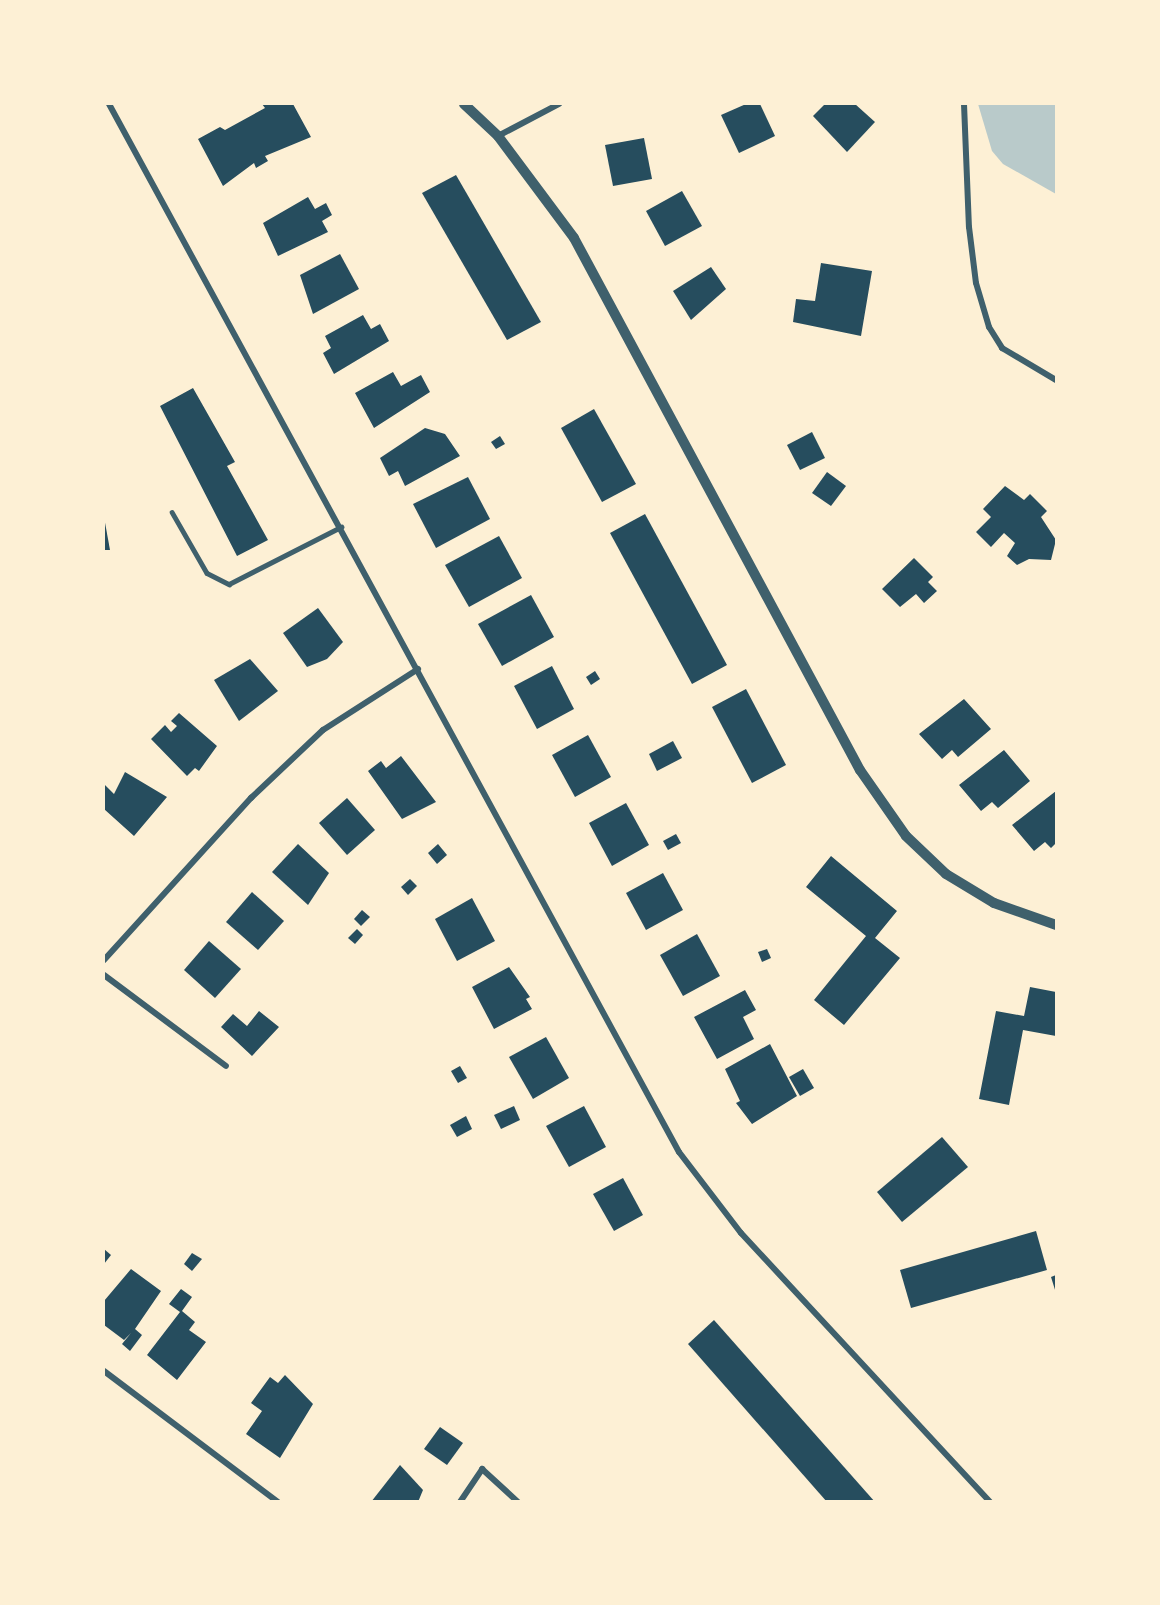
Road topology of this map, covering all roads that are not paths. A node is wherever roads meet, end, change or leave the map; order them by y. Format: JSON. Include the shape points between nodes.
{"nodes":[{"id":1,"x":109,"y":104,"type":"edge"},
{"id":2,"x":464,"y":104,"type":"edge"},
{"id":3,"x":559,"y":104,"type":"edge"},
{"id":4,"x":964,"y":104,"type":"edge"},
{"id":5,"x":104,"y":107,"type":"edge"},
{"id":6,"x":498,"y":135,"type":"junction"},
{"id":7,"x":1056,"y":380,"type":"edge"},
{"id":8,"x":172,"y":512,"type":"dead end"},
{"id":9,"x":341,"y":527,"type":"junction"},
{"id":10,"x":418,"y":669,"type":"junction"},
{"id":11,"x":1056,"y":926,"type":"edge"},
{"id":12,"x":104,"y":960,"type":"edge"},
{"id":13,"x":104,"y":975,"type":"edge"},
{"id":14,"x":226,"y":1066,"type":"dead end"},
{"id":15,"x":104,"y":1371,"type":"edge"},
{"id":16,"x":278,"y":1502,"type":"edge"},
{"id":17,"x":460,"y":1502,"type":"edge"},
{"id":18,"x":519,"y":1502,"type":"edge"},
{"id":19,"x":990,"y":1502,"type":"edge"}],
"edges":[{"from":1,"to":5,"type":"street"},
{"from":1,"to":9,"type":"street"},
{"from":2,"to":6,"type":"street"},
{"from":3,"to":6,"type":"street"},
{"from":4,"to":7,"type":"street","via":[[969,227],[976,283],[989,327],[1002,348]]},
{"from":6,"to":11,"type":"street","via":[[574,238],[860,770],[906,836],[946,874],[994,903]]},
{"from":8,"to":9,"type":"lane","via":[[207,573],[229,584]]},
{"from":9,"to":10,"type":"street"},
{"from":10,"to":12,"type":"street","via":[[323,730],[251,798]]},
{"from":10,"to":19,"type":"street","via":[[706,1193]]},
{"from":13,"to":14,"type":"street"},
{"from":15,"to":16,"type":"street"},
{"from":17,"to":18,"type":"street","via":[[482,1469]]}]}
